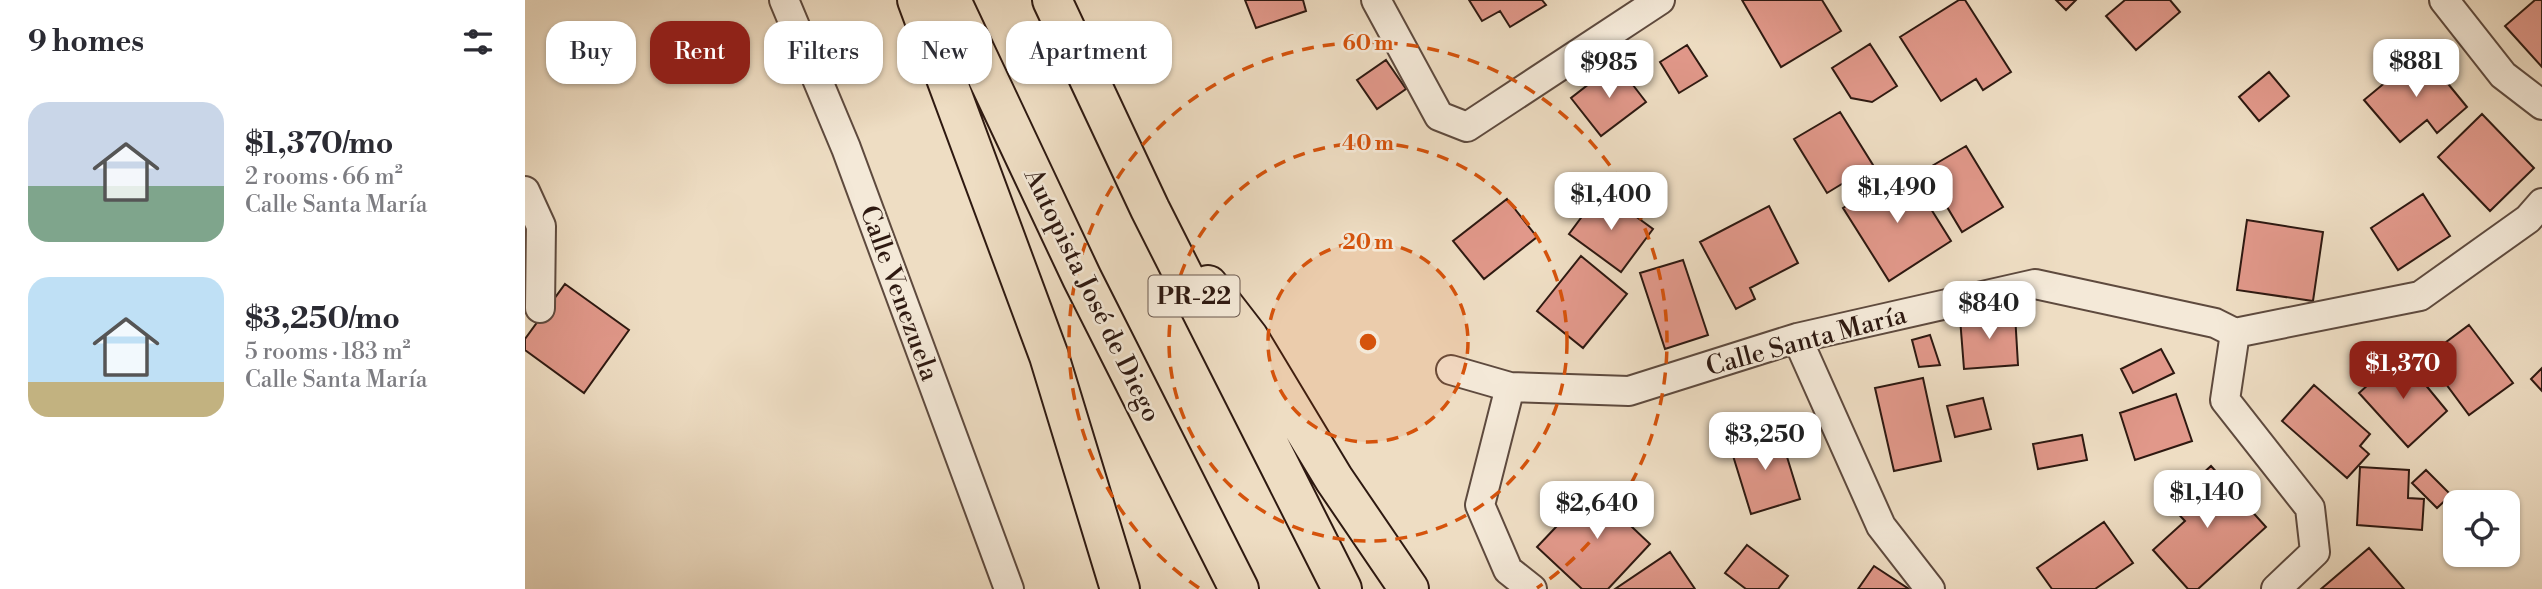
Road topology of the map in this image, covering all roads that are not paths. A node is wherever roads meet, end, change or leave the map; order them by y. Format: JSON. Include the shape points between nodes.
{"nodes":[{"id":1,"x":784,"y":0,"type":"edge"},
{"id":2,"x":917,"y":0,"type":"edge"},
{"id":3,"x":951,"y":0,"type":"edge"},
{"id":4,"x":1052,"y":0,"type":"edge"},
{"id":5,"x":1376,"y":0,"type":"edge"},
{"id":6,"x":1660,"y":0,"type":"edge"},
{"id":7,"x":2444,"y":0,"type":"edge"},
{"id":8,"x":2542,"y":105,"type":"edge"},
{"id":9,"x":525,"y":191,"type":"edge"},
{"id":10,"x":2542,"y":203,"type":"edge"},
{"id":11,"x":1150,"y":209,"type":"junction"},
{"id":12,"x":540,"y":309,"type":"dead end"},
{"id":13,"x":2235,"y":332,"type":"junction"},
{"id":14,"x":1797,"y":338,"type":"junction"},
{"id":15,"x":1451,"y":370,"type":"dead end"},
{"id":16,"x":1510,"y":387,"type":"junction"},
{"id":17,"x":1009,"y":589,"type":"edge"},
{"id":18,"x":1120,"y":589,"type":"edge"},
{"id":19,"x":1239,"y":589,"type":"edge"},
{"id":20,"x":1342,"y":589,"type":"edge"},
{"id":21,"x":1409,"y":589,"type":"edge"},
{"id":22,"x":1532,"y":589,"type":"edge"},
{"id":23,"x":1930,"y":589,"type":"edge"},
{"id":24,"x":2276,"y":589,"type":"edge"}],
"edges":[{"from":1,"to":17,"type":"street","name":"Calle Venezuela","via":[[846,148]]},
{"from":2,"to":18,"type":"highway","via":[[1049,356]]},
{"from":3,"to":19,"type":"highway","name":"Autopista José de Diego","via":[[1082,278]]},
{"from":4,"to":11,"type":"highway","number":"PR-22"},
{"from":5,"to":6,"type":"street","via":[[1439,116],[1467,127]]},
{"from":7,"to":8,"type":"street","via":[[2503,75]]},
{"from":9,"to":12,"type":"street","via":[[541,226]]},
{"from":10,"to":13,"type":"street","via":[[2528,219],[2420,296]]},
{"from":11,"to":20,"type":"highway","number":"PR-22"},
{"from":11,"to":21,"type":"highway","via":[[1249,338],[1333,479]]},
{"from":13,"to":14,"type":"street","name":"Calle Santa María","via":[[2215,323],[2035,284]]},
{"from":13,"to":24,"type":"street","via":[[2225,400],[2310,508],[2315,552]]},
{"from":14,"to":16,"type":"street","name":"Calle Santa María","via":[[1629,391]]},
{"from":14,"to":23,"type":"street","via":[[1881,526]]},
{"from":15,"to":16,"type":"street","name":"Calle Santa María"},
{"from":16,"to":22,"type":"street","via":[[1480,505],[1508,570]]}]}
